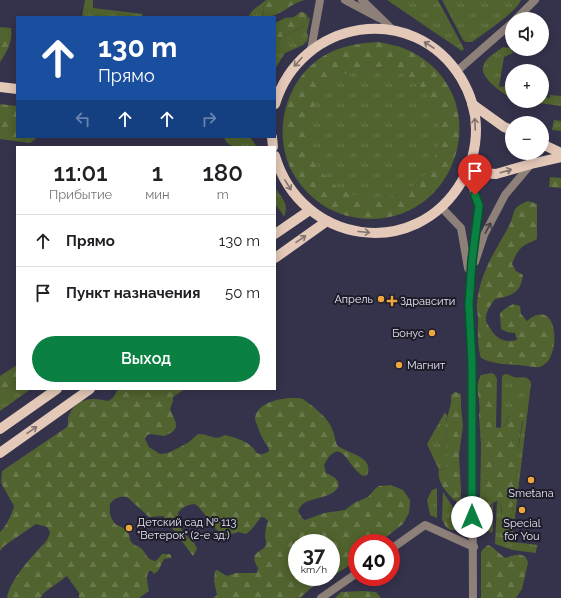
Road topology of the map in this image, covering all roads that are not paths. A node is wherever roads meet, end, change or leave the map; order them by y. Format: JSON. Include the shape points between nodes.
{"nodes":[{"id":1,"x":320,"y":0,"type":"edge"},
{"id":2,"x":345,"y":0,"type":"edge"},
{"id":3,"x":362,"y":0,"type":"edge"},
{"id":4,"x":535,"y":0,"type":"edge"},
{"id":5,"x":523,"y":12,"type":"edge"},
{"id":6,"x":381,"y":20,"type":"junction"},
{"id":7,"x":505,"y":29,"type":"edge"},
{"id":8,"x":393,"y":30,"type":"junction"},
{"id":9,"x":311,"y":50,"type":"junction"},
{"id":10,"x":457,"y":71,"type":"junction"},
{"id":11,"x":0,"y":87,"type":"edge"},
{"id":12,"x":279,"y":88,"type":"edge"},
{"id":13,"x":16,"y":89,"type":"edge"},
{"id":14,"x":276,"y":100,"type":"edge"},
{"id":15,"x":472,"y":104,"type":"junction"},
{"id":16,"x":505,"y":126,"type":"edge"},
{"id":17,"x":549,"y":147,"type":"edge"},
{"id":18,"x":561,"y":153,"type":"edge"},
{"id":19,"x":561,"y":157,"type":"edge"},
{"id":20,"x":276,"y":158,"type":"edge"},
{"id":21,"x":531,"y":164,"type":"junction"},
{"id":22,"x":467,"y":172,"type":"junction"},
{"id":23,"x":441,"y":207,"type":"junction"},
{"id":24,"x":310,"y":210,"type":"junction"},
{"id":25,"x":327,"y":221,"type":"junction"},
{"id":26,"x":276,"y":233,"type":"edge"},
{"id":27,"x":276,"y":257,"type":"edge"},
{"id":28,"x":470,"y":278,"type":"junction"},
{"id":29,"x":56,"y":390,"type":"edge"},
{"id":30,"x":89,"y":390,"type":"edge"},
{"id":31,"x":0,"y":430,"type":"edge"},
{"id":32,"x":0,"y":453,"type":"edge"},
{"id":33,"x":400,"y":543,"type":"edge"},
{"id":34,"x":474,"y":547,"type":"junction"},
{"id":35,"x":348,"y":579,"type":"edge"},
{"id":36,"x":321,"y":598,"type":"edge"},
{"id":37,"x":473,"y":598,"type":"edge"}],
"edges":[{"from":1,"to":9,"type":"street"},
{"from":2,"to":6,"type":"street"},
{"from":3,"to":6,"type":"street"},
{"from":4,"to":5,"type":"street"},
{"from":6,"to":8,"type":"street"},
{"from":7,"to":10,"type":"street"},
{"from":8,"to":9,"type":"main road","via":[[376,28],[342,33]]},
{"from":10,"to":8,"type":"main road","one_way":true,"via":[[442,55],[424,42]]},
{"from":9,"to":12,"type":"main road","one_way":true},
{"from":10,"to":15,"type":"main road"},
{"from":11,"to":13,"type":"main road"},
{"from":12,"to":14,"type":"main road"},
{"from":15,"to":16,"type":"main road"},
{"from":22,"to":15,"type":"main road","one_way":true,"via":[[475,142],[476,123]]},
{"from":17,"to":18,"type":"main road"},
{"from":19,"to":21,"type":"main road"},
{"from":20,"to":24,"type":"main road","one_way":true,"via":[[291,190]]},
{"from":22,"to":21,"type":"main road","one_way":true,"via":[[496,174]]},
{"from":28,"to":21,"type":"street","one_way":true,"via":[[484,235],[501,202]]},
{"from":22,"to":23,"type":"main road","via":[[458,189]]},
{"from":22,"to":28,"type":"street","via":[[479,206]]},
{"from":25,"to":23,"type":"main road","one_way":true,"via":[[350,230],[386,232],[410,226]]},
{"from":23,"to":28,"type":"street","via":[[461,228]]},
{"from":24,"to":25,"type":"main road"},
{"from":24,"to":26,"type":"main road"},
{"from":27,"to":25,"type":"main road","one_way":true},
{"from":28,"to":34,"type":"street"},
{"from":29,"to":31,"type":"main road"},
{"from":32,"to":30,"type":"main road","one_way":true},
{"from":33,"to":34,"type":"street","via":[[425,525]]},
{"from":34,"to":37,"type":"street"},
{"from":35,"to":36,"type":"street"}]}
